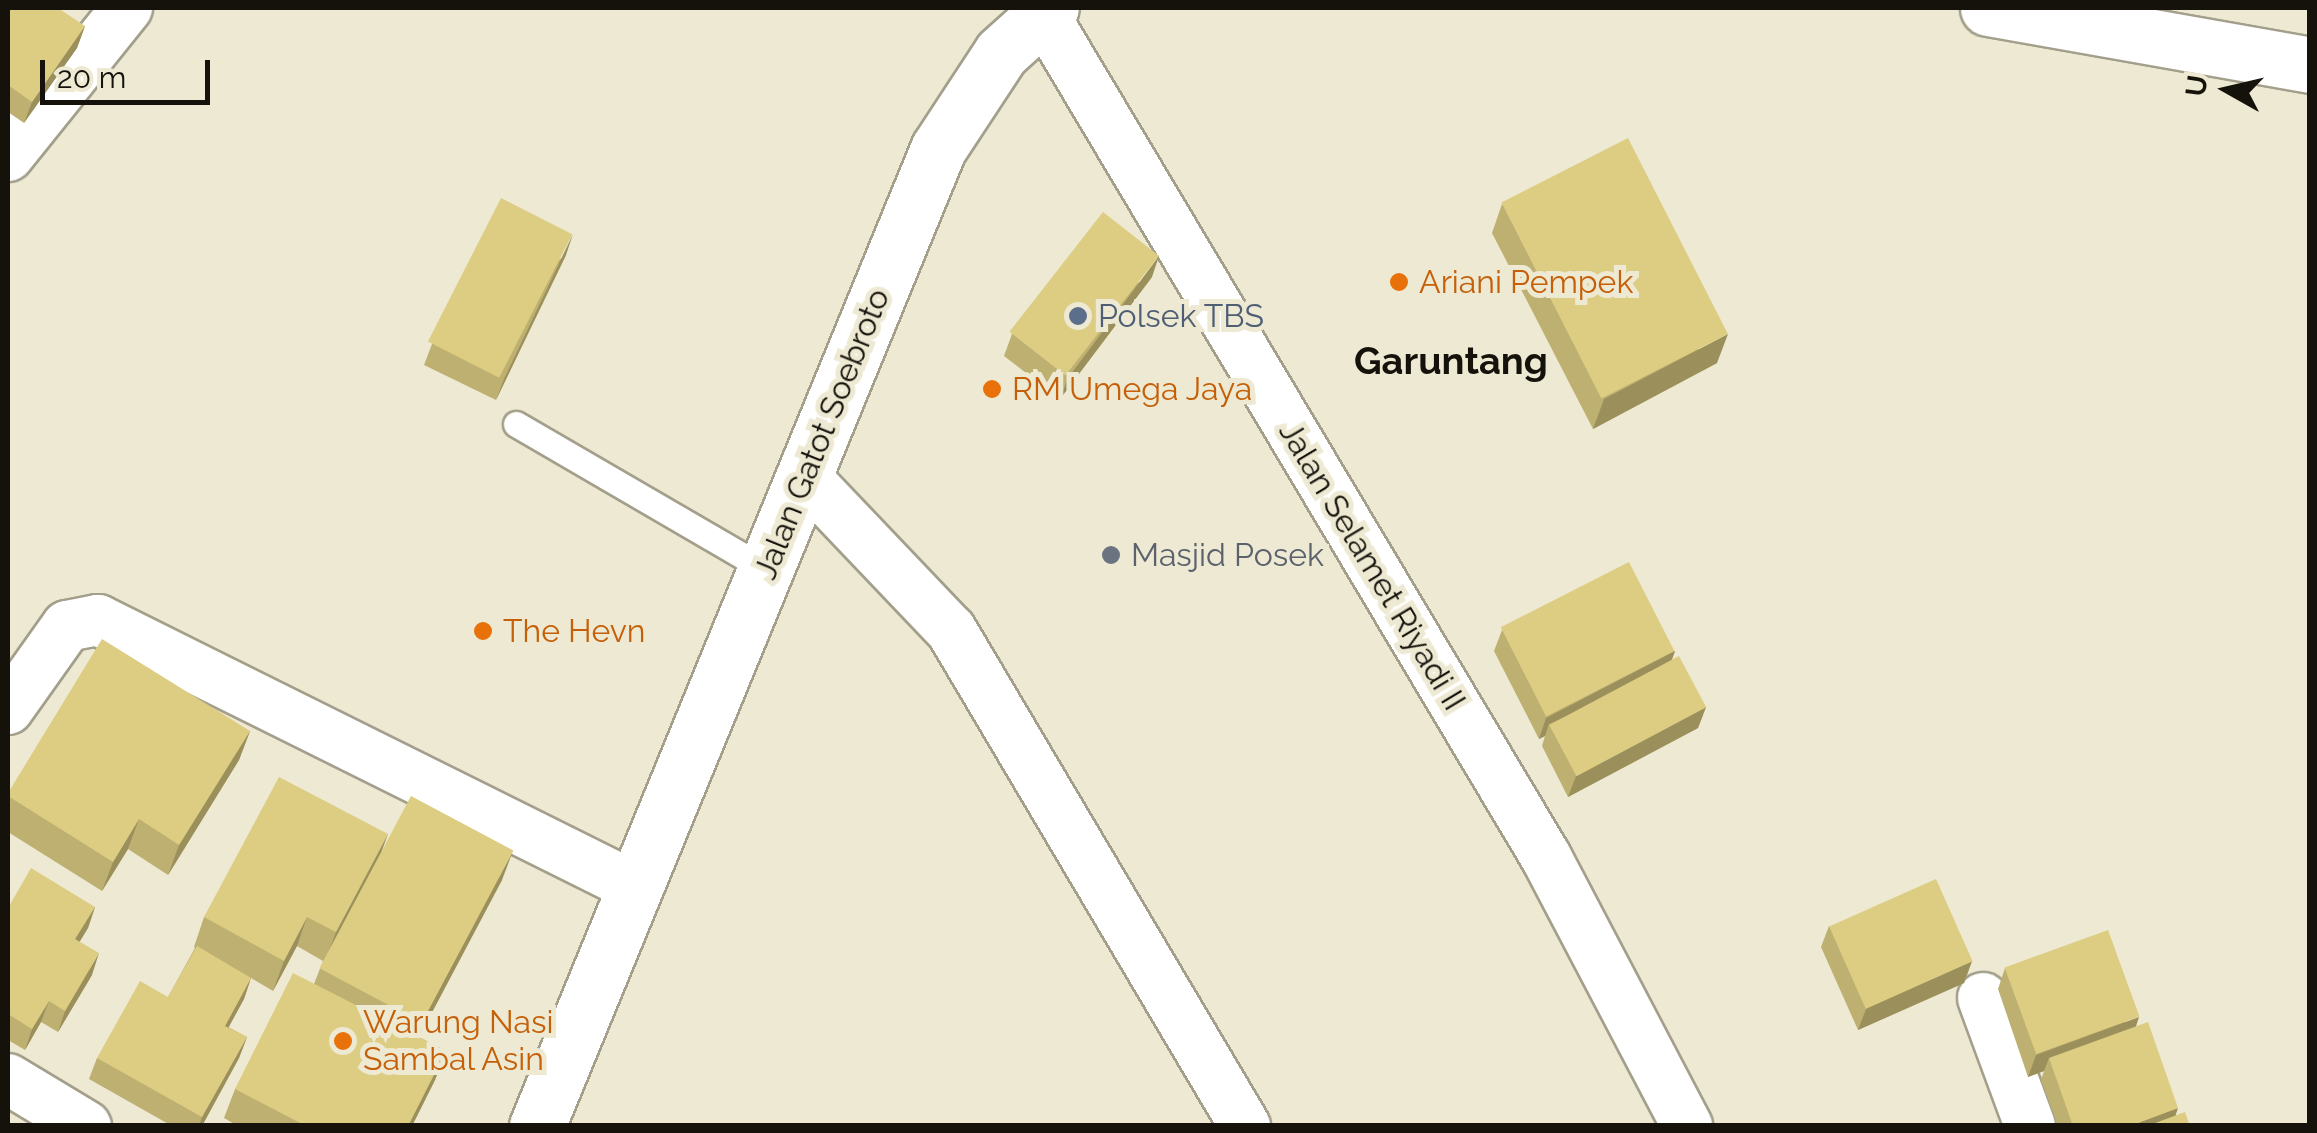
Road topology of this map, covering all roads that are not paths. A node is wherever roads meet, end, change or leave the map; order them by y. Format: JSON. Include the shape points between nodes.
{"nodes":[{"id":1,"x":127,"y":8,"type":"edge"},
{"id":2,"x":1988,"y":8,"type":"edge"},
{"id":3,"x":1047,"y":11,"type":"edge"},
{"id":4,"x":2310,"y":65,"type":"edge"},
{"id":5,"x":8,"y":156,"type":"edge"},
{"id":6,"x":516,"y":424,"type":"dead end"},
{"id":7,"x":806,"y":478,"type":"junction"},
{"id":8,"x":767,"y":570,"type":"junction"},
{"id":9,"x":8,"y":708,"type":"edge"},
{"id":10,"x":637,"y":888,"type":"junction"},
{"id":11,"x":1983,"y":998,"type":"dead end"},
{"id":12,"x":8,"y":1079,"type":"edge"},
{"id":13,"x":86,"y":1126,"type":"edge"},
{"id":14,"x":537,"y":1126,"type":"edge"},
{"id":15,"x":1245,"y":1126,"type":"edge"},
{"id":16,"x":1687,"y":1126,"type":"edge"},
{"id":17,"x":2030,"y":1126,"type":"edge"}],
"edges":[{"from":1,"to":5,"type":"street"},
{"from":2,"to":4,"type":"main road"},
{"from":3,"to":7,"type":"main road","name":"Jalan Gatot Soebroto","via":[[1001,53],[938,148]]},
{"from":3,"to":16,"type":"street","name":"Jalan Selamet Riyadi II","via":[[1546,857]]},
{"from":6,"to":8,"type":"lane"},
{"from":7,"to":8,"type":"main road","name":"Jalan Gatot Soebroto"},
{"from":7,"to":15,"type":"street","via":[[952,630]]},
{"from":8,"to":10,"type":"main road","name":"Jalan Gatot Soebroto"},
{"from":9,"to":10,"type":"street","via":[[67,626],[98,620]]},
{"from":10,"to":14,"type":"main road","name":"Jalan Gatot Soebroto"},
{"from":11,"to":17,"type":"street"},
{"from":12,"to":13,"type":"street"}]}
